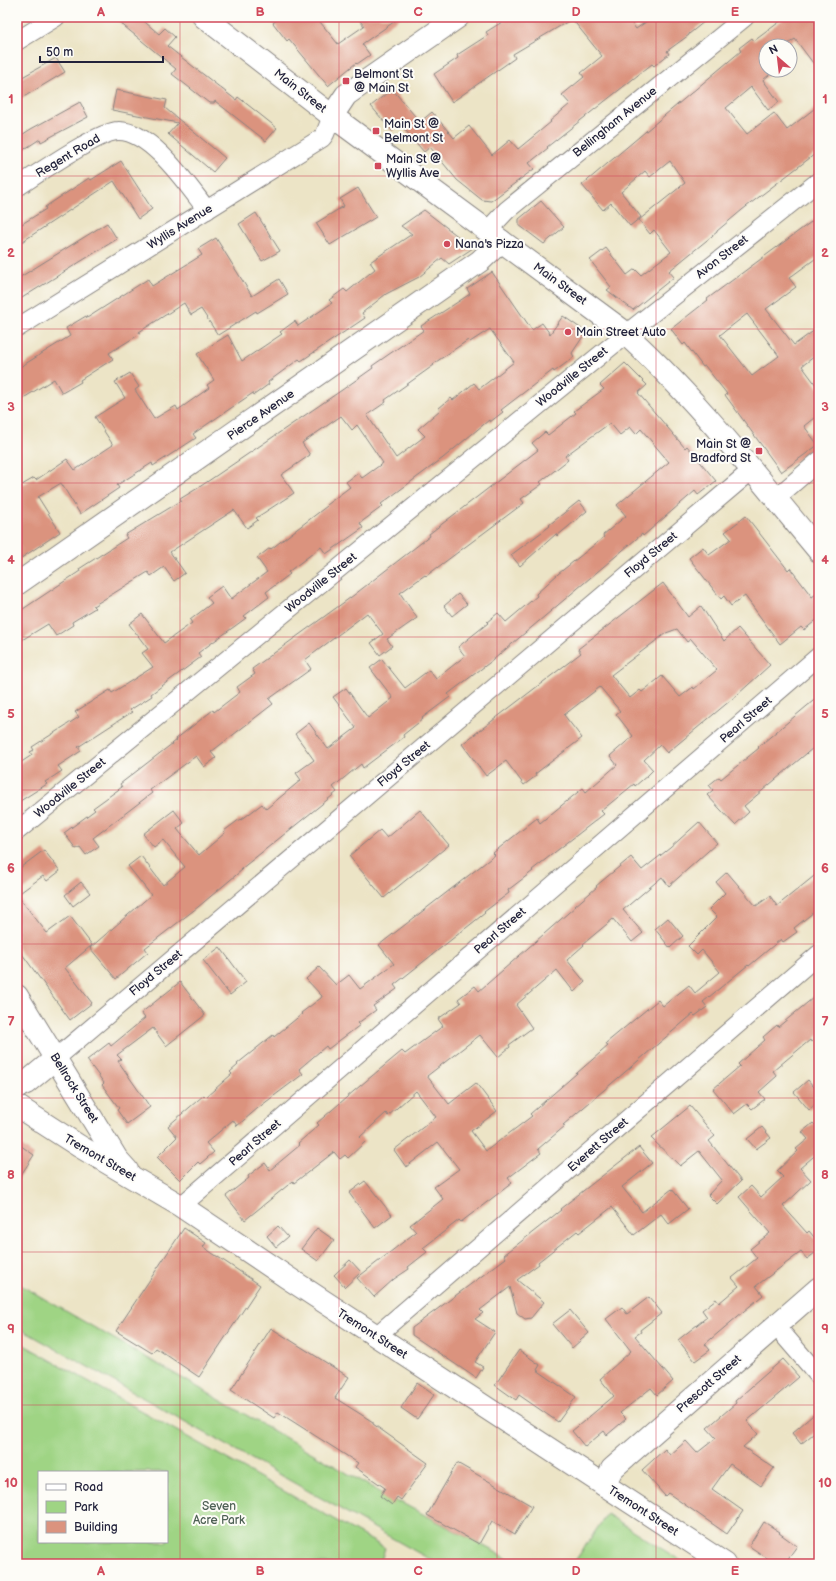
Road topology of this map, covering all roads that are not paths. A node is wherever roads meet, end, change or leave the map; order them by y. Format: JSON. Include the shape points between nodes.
{"nodes":[{"id":1,"x":56,"y":17,"type":"edge"},
{"id":2,"x":204,"y":17,"type":"edge"},
{"id":3,"x":458,"y":17,"type":"edge"},
{"id":4,"x":745,"y":17,"type":"edge"},
{"id":5,"x":17,"y":41,"type":"edge"},
{"id":6,"x":332,"y":116,"type":"junction"},
{"id":7,"x":819,"y":181,"type":"edge"},
{"id":8,"x":17,"y":187,"type":"edge"},
{"id":9,"x":207,"y":210,"type":"junction"},
{"id":10,"x":495,"y":235,"type":"junction"},
{"id":11,"x":17,"y":328,"type":"edge"},
{"id":12,"x":626,"y":334,"type":"junction"},
{"id":13,"x":819,"y":462,"type":"edge"},
{"id":14,"x":752,"y":470,"type":"junction"},
{"id":15,"x":776,"y":498,"type":"junction"},
{"id":16,"x":819,"y":550,"type":"edge"},
{"id":17,"x":17,"y":584,"type":"edge"},
{"id":18,"x":819,"y":656,"type":"edge"},
{"id":19,"x":17,"y":831,"type":"edge"},
{"id":20,"x":819,"y":954,"type":"edge"},
{"id":21,"x":17,"y":996,"type":"edge"},
{"id":22,"x":56,"y":1058,"type":"junction"},
{"id":23,"x":17,"y":1087,"type":"edge"},
{"id":24,"x":17,"y":1106,"type":"edge"},
{"id":25,"x":135,"y":1178,"type":"junction"},
{"id":26,"x":181,"y":1206,"type":"junction"},
{"id":27,"x":819,"y":1288,"type":"edge"},
{"id":28,"x":776,"y":1326,"type":"junction"},
{"id":29,"x":376,"y":1336,"type":"junction"},
{"id":30,"x":819,"y":1376,"type":"edge"},
{"id":31,"x":604,"y":1485,"type":"junction"},
{"id":32,"x":725,"y":1564,"type":"edge"}],
"edges":[{"from":1,"to":5,"type":"street"},
{"from":2,"to":6,"type":"street","name":"Main Street"},
{"from":3,"to":6,"type":"street","via":[[346,95]]},
{"from":4,"to":10,"type":"street","name":"Bellingham Avenue","via":[[505,212]]},
{"from":6,"to":9,"type":"street","name":"Wyllis Avenue","via":[[322,138]]},
{"from":6,"to":10,"type":"street","name":"Main Street"},
{"from":7,"to":12,"type":"street","name":"Avon Street"},
{"from":8,"to":9,"type":"street","name":"Regent Road","via":[[97,138],[117,130],[126,131],[141,138],[162,155]]},
{"from":9,"to":11,"type":"street","name":"Wyllis Avenue"},
{"from":10,"to":12,"type":"street","name":"Main Street"},
{"from":10,"to":17,"type":"street","name":"Pierce Avenue","via":[[480,261]]},
{"from":12,"to":14,"type":"street","name":"Main Street","via":[[673,378]]},
{"from":12,"to":19,"type":"street","name":"Woodville Street"},
{"from":13,"to":15,"type":"street"},
{"from":14,"to":15,"type":"street","name":"Main Street"},
{"from":14,"to":22,"type":"street","name":"Floyd Street"},
{"from":15,"to":16,"type":"street","name":"Main Street"},
{"from":18,"to":26,"type":"street","name":"Pearl Street"},
{"from":20,"to":29,"type":"street","name":"Everett Street"},
{"from":21,"to":22,"type":"street","name":"Bellrock Street"},
{"from":22,"to":23,"type":"street","via":[[26,1083]]},
{"from":22,"to":25,"type":"street","name":"Bellrock Street","via":[[117,1159]]},
{"from":24,"to":25,"type":"street","name":"Tremont Street"},
{"from":25,"to":26,"type":"street","name":"Tremont Street"},
{"from":26,"to":29,"type":"street","name":"Tremont Street"},
{"from":27,"to":28,"type":"street","name":"Prescott Street"},
{"from":28,"to":30,"type":"street"},
{"from":28,"to":31,"type":"street","name":"Prescott Street","via":[[612,1469]]},
{"from":29,"to":31,"type":"street","name":"Tremont Street"},
{"from":31,"to":32,"type":"street","name":"Tremont Street"}]}
